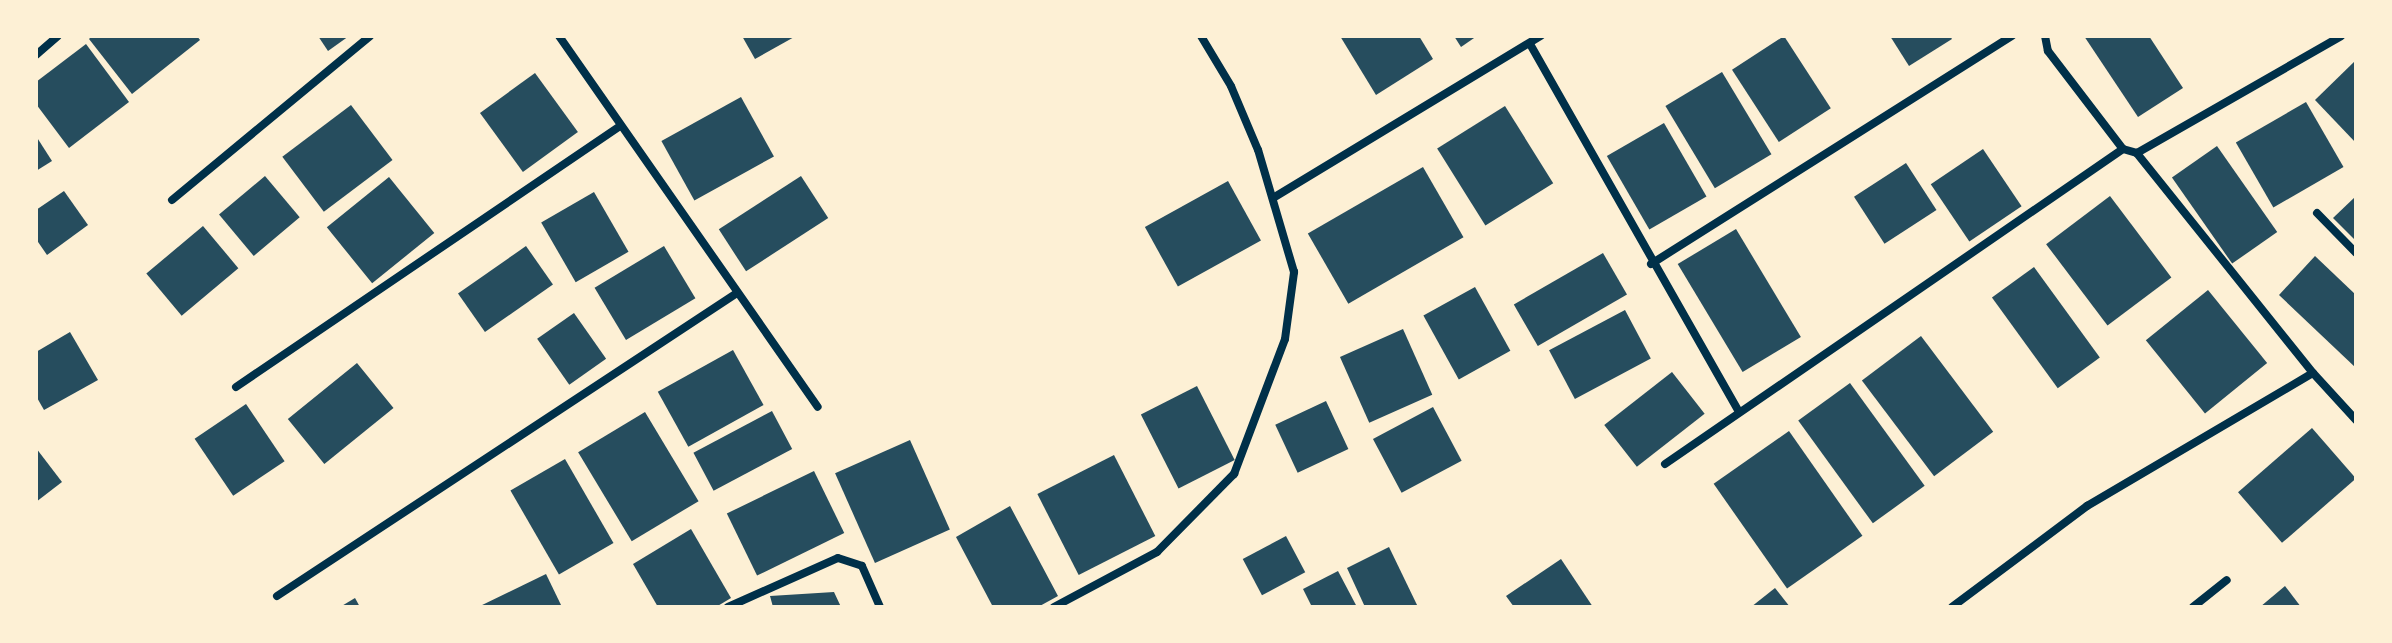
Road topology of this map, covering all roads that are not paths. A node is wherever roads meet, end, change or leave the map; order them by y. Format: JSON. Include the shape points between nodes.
{"nodes":[{"id":1,"x":58,"y":36,"type":"edge"},
{"id":2,"x":370,"y":36,"type":"edge"},
{"id":3,"x":559,"y":36,"type":"edge"},
{"id":4,"x":1201,"y":36,"type":"edge"},
{"id":5,"x":1541,"y":36,"type":"edge"},
{"id":6,"x":2012,"y":36,"type":"edge"},
{"id":7,"x":2045,"y":36,"type":"edge"},
{"id":8,"x":2341,"y":36,"type":"edge"},
{"id":9,"x":1530,"y":44,"type":"junction"},
{"id":10,"x":36,"y":55,"type":"edge"},
{"id":11,"x":620,"y":126,"type":"junction"},
{"id":12,"x":2123,"y":149,"type":"junction"},
{"id":13,"x":2137,"y":153,"type":"junction"},
{"id":14,"x":1273,"y":198,"type":"junction"},
{"id":15,"x":172,"y":200,"type":"dead end"},
{"id":16,"x":2317,"y":213,"type":"dead end"},
{"id":17,"x":2356,"y":253,"type":"edge"},
{"id":18,"x":1651,"y":264,"type":"junction"},
{"id":19,"x":737,"y":293,"type":"junction"},
{"id":20,"x":2313,"y":373,"type":"junction"},
{"id":21,"x":236,"y":387,"type":"dead end"},
{"id":22,"x":818,"y":407,"type":"dead end"},
{"id":23,"x":1739,"y":412,"type":"junction"},
{"id":24,"x":2356,"y":420,"type":"edge"},
{"id":25,"x":1665,"y":464,"type":"dead end"},
{"id":26,"x":2227,"y":580,"type":"dead end"},
{"id":27,"x":277,"y":596,"type":"dead end"},
{"id":28,"x":728,"y":607,"type":"edge"},
{"id":29,"x":880,"y":607,"type":"edge"},
{"id":30,"x":1054,"y":607,"type":"edge"},
{"id":31,"x":1952,"y":607,"type":"edge"},
{"id":32,"x":2193,"y":607,"type":"edge"}],
"edges":[{"from":1,"to":10,"type":"street"},
{"from":2,"to":15,"type":"street"},
{"from":3,"to":11,"type":"street"},
{"from":4,"to":14,"type":"street","via":[[1231,86]]},
{"from":5,"to":9,"type":"street"},
{"from":6,"to":18,"type":"street"},
{"from":7,"to":12,"type":"street","via":[[2048,51]]},
{"from":8,"to":13,"type":"street"},
{"from":9,"to":14,"type":"street"},
{"from":9,"to":18,"type":"street"},
{"from":11,"to":19,"type":"street"},
{"from":11,"to":21,"type":"street"},
{"from":12,"to":13,"type":"street"},
{"from":12,"to":23,"type":"street"},
{"from":13,"to":20,"type":"street"},
{"from":14,"to":30,"type":"street","via":[[1294,272],[1285,339],[1234,474],[1157,552]]},
{"from":16,"to":17,"type":"street"},
{"from":18,"to":23,"type":"street"},
{"from":19,"to":22,"type":"street"},
{"from":19,"to":27,"type":"street"},
{"from":20,"to":24,"type":"street"},
{"from":20,"to":31,"type":"street","via":[[2087,506]]},
{"from":23,"to":25,"type":"street"},
{"from":26,"to":32,"type":"street"},
{"from":28,"to":29,"type":"street","via":[[838,558],[862,566]]}]}
